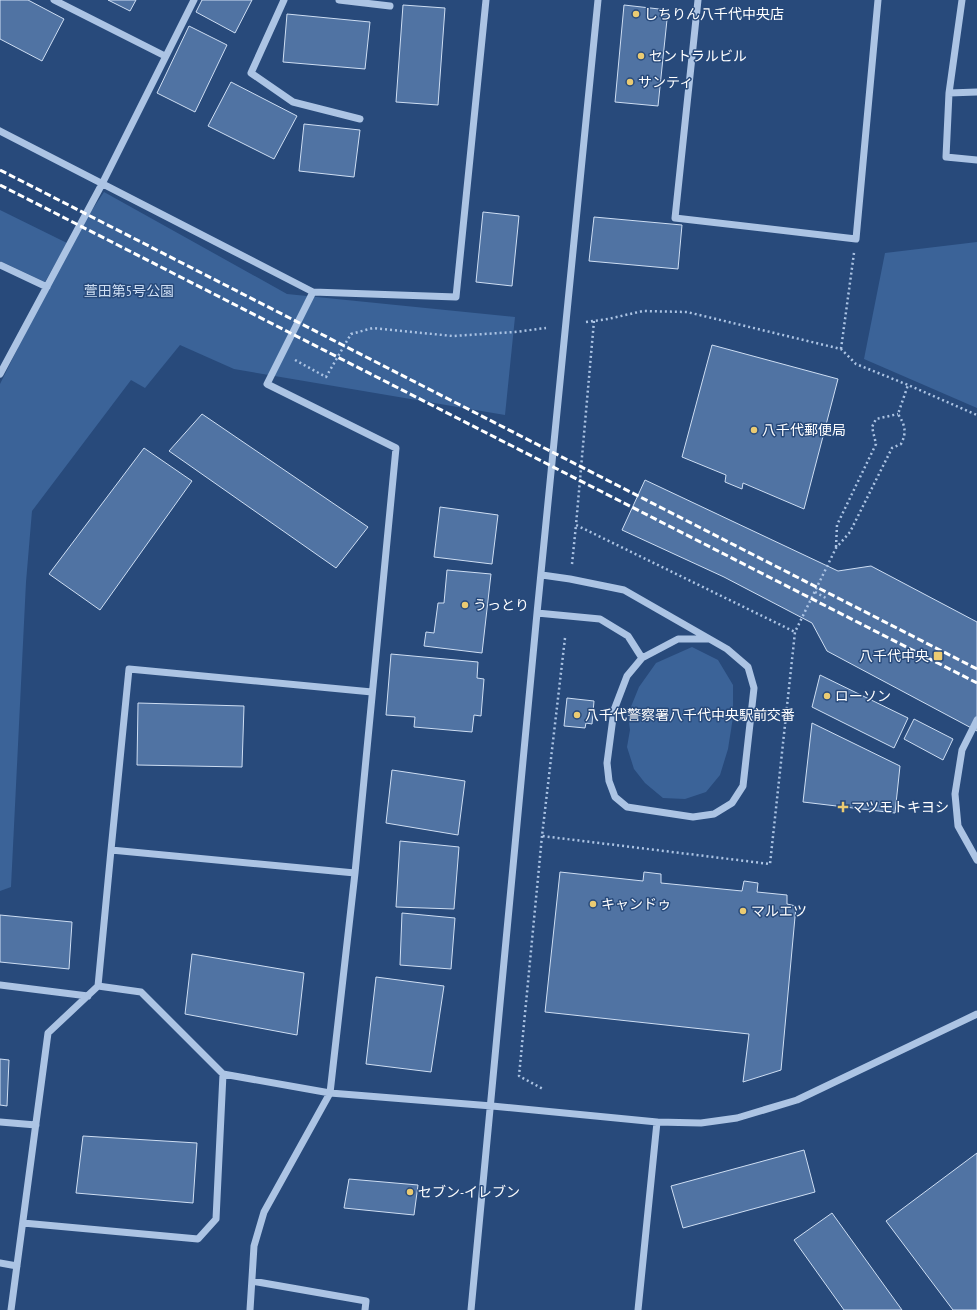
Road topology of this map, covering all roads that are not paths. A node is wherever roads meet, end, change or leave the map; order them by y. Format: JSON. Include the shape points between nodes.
{"nodes":[{"id":1,"x":54,"y":0,"type":"edge"},
{"id":2,"x":194,"y":0,"type":"edge"},
{"id":3,"x":284,"y":0,"type":"edge"},
{"id":4,"x":339,"y":0,"type":"edge"},
{"id":5,"x":486,"y":0,"type":"edge"},
{"id":6,"x":598,"y":0,"type":"edge"},
{"id":7,"x":698,"y":0,"type":"edge"},
{"id":8,"x":878,"y":0,"type":"edge"},
{"id":9,"x":962,"y":0,"type":"edge"},
{"id":10,"x":390,"y":6,"type":"dead end"},
{"id":11,"x":165,"y":56,"type":"junction"},
{"id":12,"x":977,"y":92,"type":"edge"},
{"id":13,"x":949,"y":93,"type":"junction"},
{"id":14,"x":360,"y":119,"type":"dead end"},
{"id":15,"x":0,"y":131,"type":"edge"},
{"id":16,"x":977,"y":160,"type":"edge"},
{"id":17,"x":102,"y":184,"type":"junction"},
{"id":18,"x":0,"y":265,"type":"edge"},
{"id":19,"x":47,"y":287,"type":"junction"},
{"id":20,"x":313,"y":292,"type":"junction"},
{"id":21,"x":0,"y":374,"type":"edge"},
{"id":22,"x":542,"y":575,"type":"junction"},
{"id":23,"x":537,"y":614,"type":"junction"},
{"id":24,"x":711,"y":639,"type":"junction"},
{"id":25,"x":642,"y":658,"type":"junction"},
{"id":26,"x":372,"y":692,"type":"junction"},
{"id":27,"x":977,"y":720,"type":"edge"},
{"id":28,"x":111,"y":850,"type":"junction"},
{"id":29,"x":977,"y":860,"type":"edge"},
{"id":30,"x":355,"y":873,"type":"junction"},
{"id":31,"x":0,"y":985,"type":"edge"},
{"id":32,"x":98,"y":986,"type":"junction"},
{"id":33,"x":88,"y":996,"type":"junction"},
{"id":34,"x":977,"y":1014,"type":"edge"},
{"id":35,"x":223,"y":1074,"type":"junction"},
{"id":36,"x":330,"y":1093,"type":"junction"},
{"id":37,"x":492,"y":1106,"type":"junction"},
{"id":38,"x":0,"y":1122,"type":"edge"},
{"id":39,"x":657,"y":1122,"type":"junction"},
{"id":40,"x":36,"y":1125,"type":"junction"},
{"id":41,"x":23,"y":1223,"type":"junction"},
{"id":42,"x":0,"y":1263,"type":"edge"},
{"id":43,"x":17,"y":1266,"type":"junction"},
{"id":44,"x":252,"y":1281,"type":"junction"},
{"id":45,"x":11,"y":1310,"type":"edge"},
{"id":46,"x":250,"y":1310,"type":"edge"},
{"id":47,"x":365,"y":1310,"type":"edge"},
{"id":48,"x":472,"y":1310,"type":"edge"},
{"id":49,"x":638,"y":1310,"type":"edge"}],
"edges":[{"from":1,"to":11,"type":"street"},
{"from":2,"to":11,"type":"street"},
{"from":3,"to":14,"type":"street","via":[[251,74],[293,102]]},
{"from":4,"to":10,"type":"street"},
{"from":5,"to":20,"type":"street","via":[[456,297]]},
{"from":6,"to":22,"type":"street"},
{"from":7,"to":8,"type":"street","via":[[675,218],[856,239]]},
{"from":9,"to":13,"type":"street"},
{"from":11,"to":17,"type":"street"},
{"from":12,"to":13,"type":"street"},
{"from":13,"to":16,"type":"street","via":[[946,156]]},
{"from":15,"to":17,"type":"street"},
{"from":17,"to":19,"type":"street"},
{"from":17,"to":20,"type":"street"},
{"from":18,"to":19,"type":"street"},
{"from":19,"to":21,"type":"street"},
{"from":20,"to":26,"type":"street","via":[[267,384],[396,448]]},
{"from":22,"to":23,"type":"street"},
{"from":22,"to":24,"type":"street","via":[[624,590]]},
{"from":23,"to":25,"type":"street","via":[[600,619],[628,636]]},
{"from":23,"to":37,"type":"street"},
{"from":24,"to":25,"type":"street","via":[[678,639]]},
{"from":24,"to":25,"type":"street","via":[[748,667],[754,688],[743,786],[732,803],[714,814],[693,817],[627,807],[615,797],[609,781],[607,763],[614,710],[626,676]]},
{"from":26,"to":28,"type":"street","via":[[129,669]]},
{"from":26,"to":30,"type":"street"},
{"from":27,"to":29,"type":"street","via":[[962,750],[954,794],[958,826]]},
{"from":28,"to":30,"type":"street"},
{"from":28,"to":32,"type":"street"},
{"from":30,"to":36,"type":"street"},
{"from":31,"to":33,"type":"street"},
{"from":32,"to":33,"type":"street"},
{"from":32,"to":35,"type":"street","via":[[142,992]]},
{"from":33,"to":40,"type":"street","via":[[48,1033]]},
{"from":34,"to":39,"type":"street","via":[[797,1100],[737,1118],[701,1123]]},
{"from":35,"to":36,"type":"street"},
{"from":35,"to":41,"type":"street","via":[[216,1219],[198,1239]]},
{"from":36,"to":37,"type":"street"},
{"from":36,"to":44,"type":"street","via":[[264,1212],[254,1246]]},
{"from":37,"to":39,"type":"street"},
{"from":37,"to":48,"type":"street"},
{"from":38,"to":40,"type":"street"},
{"from":39,"to":49,"type":"street"},
{"from":40,"to":41,"type":"street"},
{"from":41,"to":43,"type":"street"},
{"from":42,"to":43,"type":"street"},
{"from":43,"to":45,"type":"street"},
{"from":44,"to":46,"type":"street"},
{"from":44,"to":47,"type":"street","via":[[366,1300]]}]}
